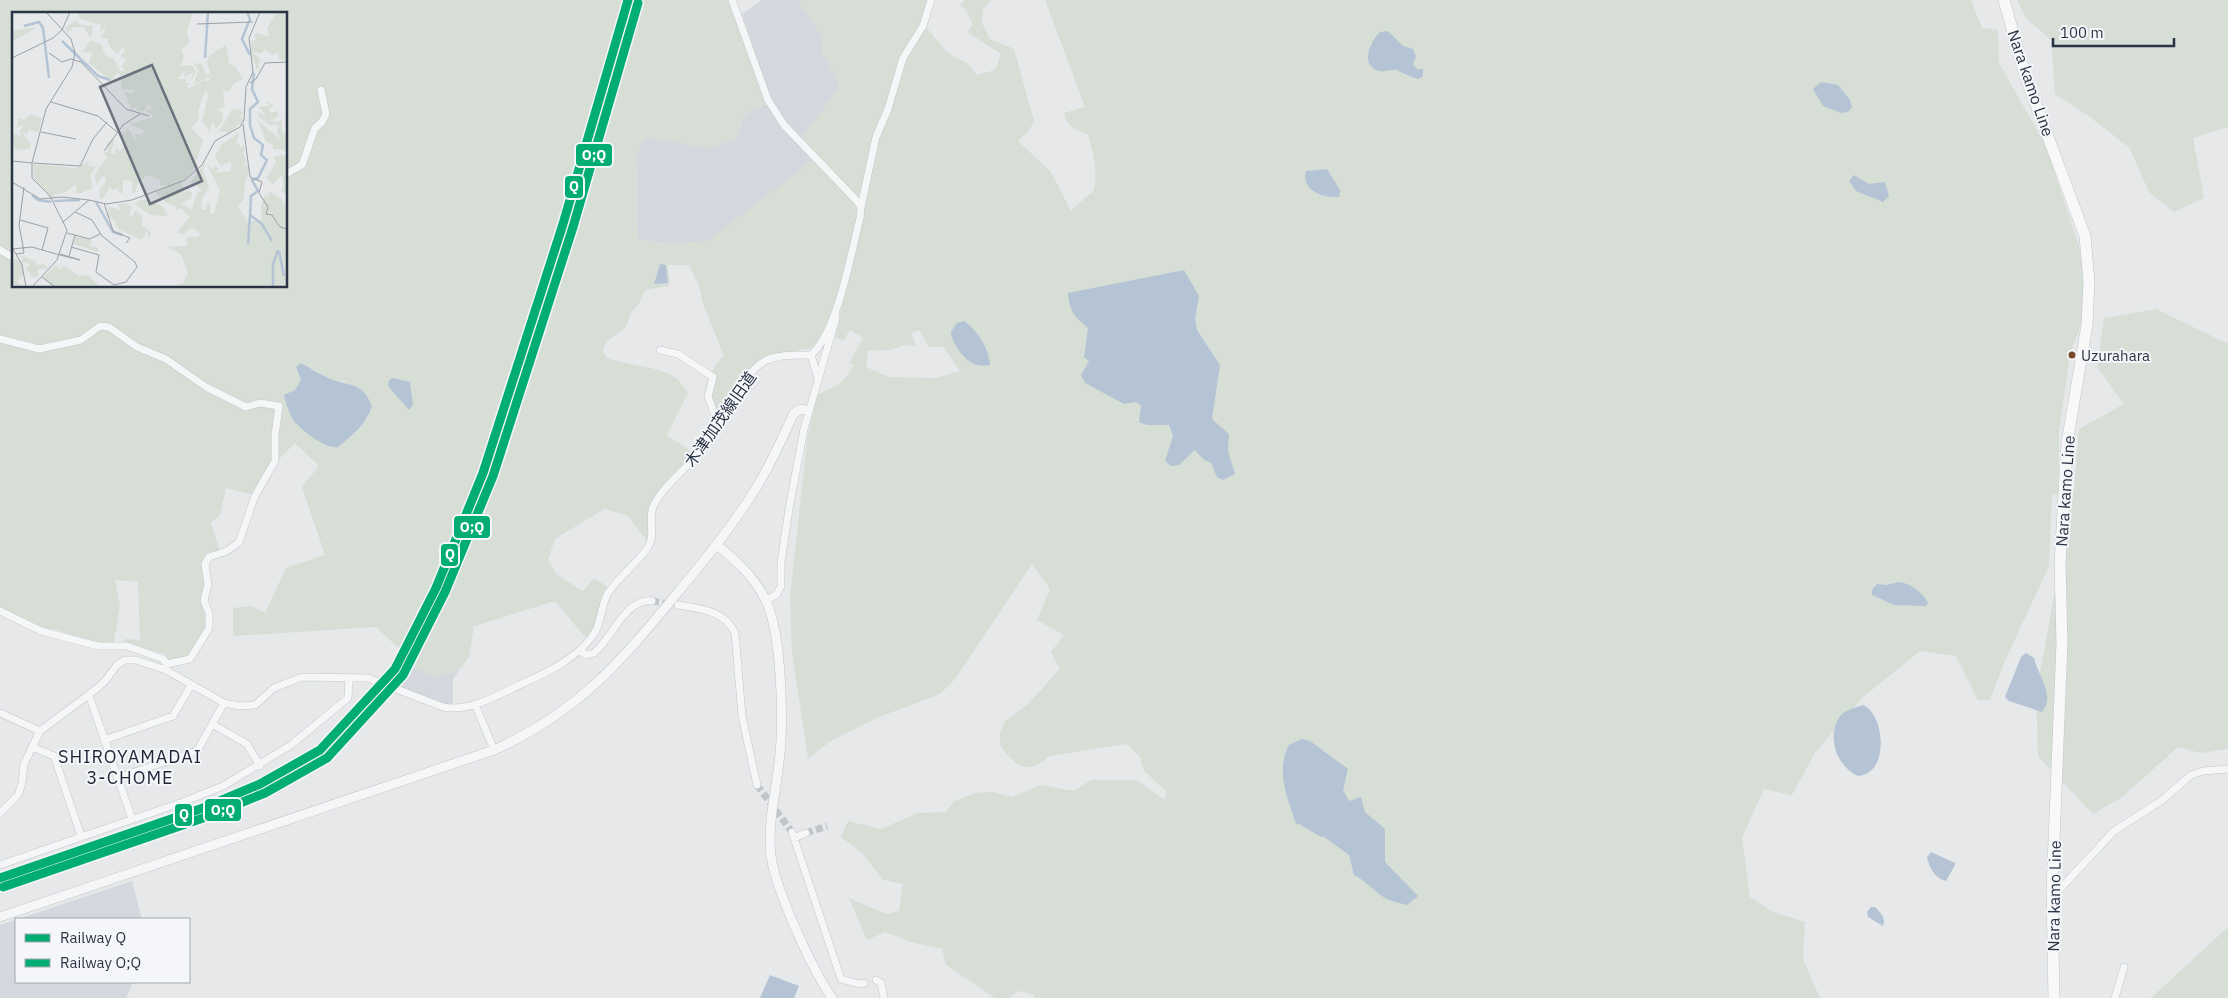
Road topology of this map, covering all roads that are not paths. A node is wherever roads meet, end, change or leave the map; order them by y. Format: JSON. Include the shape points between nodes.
{"nodes":[{"id":1,"x":732,"y":0,"type":"edge"},
{"id":2,"x":931,"y":0,"type":"edge"},
{"id":3,"x":2004,"y":0,"type":"edge"},
{"id":4,"x":321,"y":90,"type":"dead end"},
{"id":5,"x":288,"y":173,"type":"edge"},
{"id":6,"x":861,"y":207,"type":"junction"},
{"id":7,"x":0,"y":250,"type":"edge"},
{"id":8,"x":12,"y":257,"type":"edge"},
{"id":9,"x":839,"y":300,"type":"junction"},
{"id":10,"x":0,"y":339,"type":"edge"},
{"id":11,"x":660,"y":350,"type":"dead end"},
{"id":12,"x":811,"y":355,"type":"junction"},
{"id":13,"x":818,"y":378,"type":"junction"},
{"id":14,"x":808,"y":411,"type":"junction"},
{"id":15,"x":718,"y":422,"type":"junction"},
{"id":16,"x":717,"y":545,"type":"junction"},
{"id":17,"x":652,"y":601,"type":"tunnel mouth"},
{"id":18,"x":766,"y":601,"type":"junction"},
{"id":19,"x":678,"y":606,"type":"tunnel mouth"},
{"id":20,"x":0,"y":611,"type":"edge"},
{"id":21,"x":579,"y":651,"type":"junction"},
{"id":22,"x":166,"y":667,"type":"junction"},
{"id":23,"x":349,"y":678,"type":"junction"},
{"id":24,"x":192,"y":685,"type":"junction"},
{"id":25,"x":89,"y":695,"type":"junction"},
{"id":26,"x":224,"y":703,"type":"junction"},
{"id":27,"x":475,"y":704,"type":"junction"},
{"id":28,"x":0,"y":712,"type":"edge"},
{"id":29,"x":212,"y":724,"type":"junction"},
{"id":30,"x":40,"y":731,"type":"junction"},
{"id":31,"x":104,"y":740,"type":"junction"},
{"id":32,"x":32,"y":747,"type":"junction"},
{"id":33,"x":494,"y":750,"type":"junction"},
{"id":34,"x":260,"y":766,"type":"junction"},
{"id":35,"x":2228,"y":769,"type":"edge"},
{"id":36,"x":117,"y":778,"type":"junction"},
{"id":37,"x":757,"y":785,"type":"tunnel mouth"},
{"id":38,"x":0,"y":813,"type":"edge"},
{"id":39,"x":132,"y":819,"type":"junction"},
{"id":40,"x":806,"y":833,"type":"tunnel mouth"},
{"id":41,"x":81,"y":836,"type":"junction"},
{"id":42,"x":0,"y":865,"type":"edge"},
{"id":43,"x":2052,"y":891,"type":"junction"},
{"id":44,"x":0,"y":917,"type":"edge"},
{"id":45,"x":2124,"y":967,"type":"dead end"},
{"id":46,"x":876,"y":980,"type":"dead end"},
{"id":47,"x":864,"y":983,"type":"dead end"},
{"id":48,"x":832,"y":998,"type":"edge"},
{"id":49,"x":884,"y":998,"type":"edge"},
{"id":50,"x":2054,"y":998,"type":"edge"},
{"id":51,"x":2116,"y":998,"type":"edge"}],
"edges":[{"from":1,"to":6,"type":"street","via":[[768,100],[784,124]]},
{"from":2,"to":6,"type":"street","via":[[923,26],[903,58],[876,137]]},
{"from":3,"to":43,"type":"main road","name":"Nara kamo Line","via":[[2025,75],[2085,236],[2089,282],[2087,324],[2066,453]]},
{"from":4,"to":5,"type":"street","via":[[327,110],[325,118],[315,128],[302,165]]},
{"from":6,"to":9,"type":"street"},
{"from":7,"to":8,"type":"street"},
{"from":9,"to":12,"type":"street","via":[[822,343]]},
{"from":9,"to":13,"type":"street"},
{"from":10,"to":22,"type":"street","via":[[39,349],[81,340],[100,326],[109,327],[137,347],[166,359],[206,387],[246,407],[260,403],[279,406],[275,461],[255,496],[239,542],[210,557],[204,564],[208,584],[204,601],[210,621],[204,638],[190,659]]},
{"from":11,"to":15,"type":"street","via":[[678,354],[713,378],[708,398]]},
{"from":12,"to":13,"type":"street"},
{"from":12,"to":15,"type":"street","name":"木津加茂線旧道","via":[[781,356],[763,362],[746,380]]},
{"from":13,"to":14,"type":"street"},
{"from":14,"to":16,"type":"street","via":[[801,409],[794,413],[766,472]]},
{"from":14,"to":18,"type":"street","via":[[789,509],[781,586],[778,594]]},
{"from":15,"to":21,"type":"street","name":"木津加茂線旧道","via":[[699,454],[655,503],[649,545],[609,592],[596,630]]},
{"from":16,"to":18,"type":"street","via":[[748,574]]},
{"from":16,"to":33,"type":"street","via":[[636,643],[593,688],[545,723]]},
{"from":17,"to":21,"type":"street","via":[[633,605],[594,654]]},
{"from":18,"to":48,"type":"street","via":[[776,635],[782,740],[770,836],[772,857],[781,891]]},
{"from":19,"to":37,"type":"street","via":[[716,613],[728,622],[735,633],[742,716]]},
{"from":20,"to":22,"type":"street","via":[[47,633],[98,646],[127,646],[163,658]]},
{"from":21,"to":27,"type":"street","name":"木津加茂線旧道","via":[[546,671]]},
{"from":22,"to":24,"type":"street","name":"木津加茂線旧道"},
{"from":22,"to":25,"type":"street","name":"木津加茂線旧道","via":[[125,660]]},
{"from":23,"to":26,"type":"street","name":"木津加茂線旧道","via":[[302,677],[274,688],[255,705],[246,707]]},
{"from":23,"to":27,"type":"street","name":"木津加茂線旧道","via":[[374,681],[448,708]]},
{"from":23,"to":34,"type":"street","via":[[348,698],[321,723]]},
{"from":24,"to":26,"type":"street","name":"木津加茂線旧道"},
{"from":24,"to":31,"type":"street","via":[[173,716]]},
{"from":25,"to":30,"type":"street","name":"木津加茂線旧道"},
{"from":25,"to":31,"type":"street"},
{"from":26,"to":29,"type":"street"},
{"from":27,"to":33,"type":"street"},
{"from":28,"to":30,"type":"street"},
{"from":29,"to":34,"type":"street","via":[[247,744]]},
{"from":29,"to":36,"type":"street","via":[[197,751]]},
{"from":30,"to":32,"type":"street","name":"木津加茂線旧道"},
{"from":31,"to":36,"type":"street"},
{"from":32,"to":38,"type":"street","name":"木津加茂線旧道","via":[[24,764],[18,795]]},
{"from":32,"to":41,"type":"street","via":[[54,756]]},
{"from":33,"to":44,"type":"street"},
{"from":34,"to":39,"type":"street","via":[[223,786]]},
{"from":35,"to":43,"type":"street","via":[[2191,775],[2114,832],[2059,890]]},
{"from":36,"to":39,"type":"street"},
{"from":39,"to":41,"type":"street"},
{"from":40,"to":47,"type":"street","via":[[793,835],[841,979]]},
{"from":41,"to":42,"type":"street"},
{"from":43,"to":50,"type":"main road","name":"Nara kamo Line"},
{"from":45,"to":51,"type":"street"},
{"from":46,"to":49,"type":"street","via":[[881,982]]}]}
